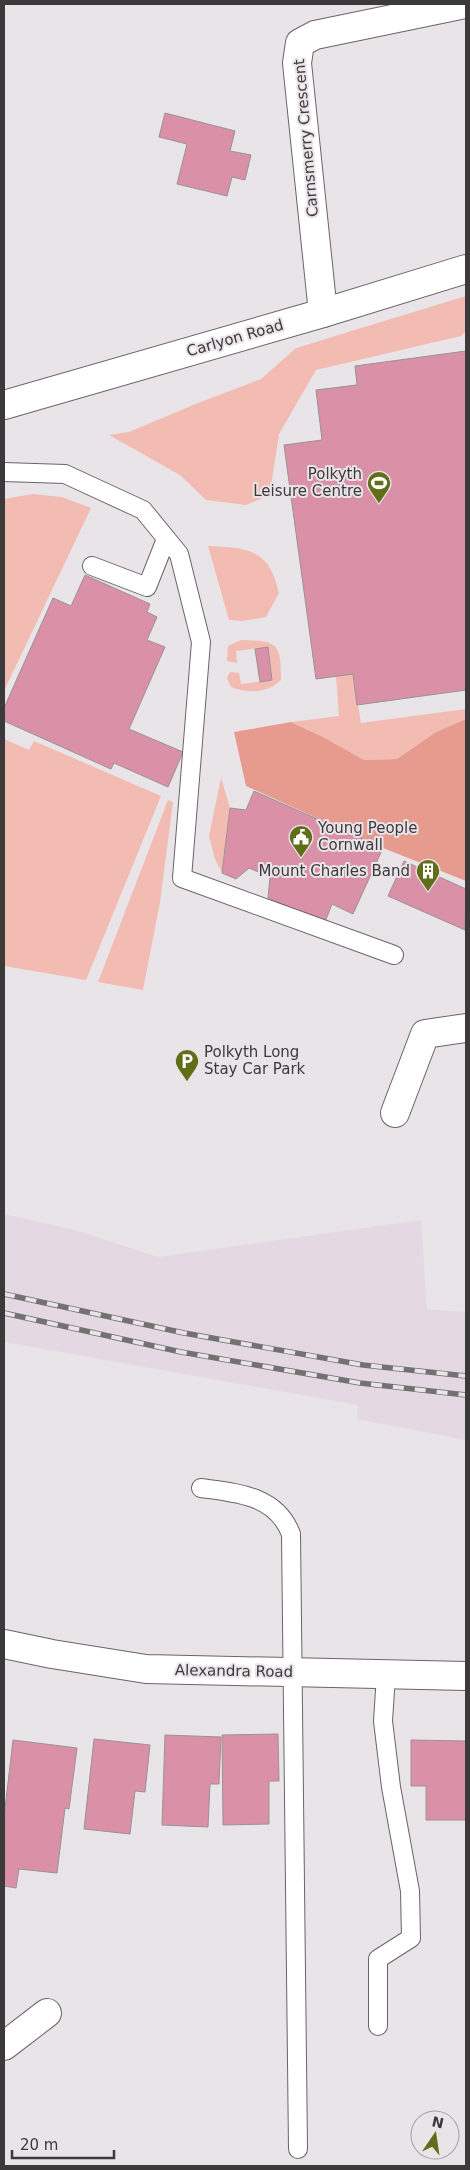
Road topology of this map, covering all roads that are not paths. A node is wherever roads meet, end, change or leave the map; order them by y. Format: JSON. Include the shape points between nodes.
{"nodes":[{"id":1,"x":465,"y":4,"type":"edge"},
{"id":2,"x":466,"y":269,"type":"edge"},
{"id":3,"x":323,"y":313,"type":"junction"},
{"id":4,"x":4,"y":405,"type":"edge"},
{"id":5,"x":4,"y":472,"type":"edge"},
{"id":6,"x":166,"y":538,"type":"junction"},
{"id":7,"x":92,"y":566,"type":"dead end"},
{"id":8,"x":394,"y":955,"type":"dead end"},
{"id":9,"x":466,"y":1028,"type":"edge"},
{"id":10,"x":395,"y":1112,"type":"dead end"},
{"id":11,"x":201,"y":1488,"type":"dead end"},
{"id":12,"x":4,"y":1644,"type":"edge"},
{"id":13,"x":294,"y":1672,"type":"junction"},
{"id":14,"x":386,"y":1675,"type":"junction"},
{"id":15,"x":466,"y":1676,"type":"edge"},
{"id":16,"x":47,"y":2013,"type":"dead end"},
{"id":17,"x":378,"y":2026,"type":"dead end"},
{"id":18,"x":4,"y":2046,"type":"edge"},
{"id":19,"x":298,"y":2149,"type":"dead end"}],
"edges":[{"from":1,"to":3,"type":"street","name":"Carnsmerry Crescent","via":[[315,35],[300,43],[297,63]]},
{"from":2,"to":3,"type":"street","name":"Carlyon Road"},
{"from":3,"to":4,"type":"street","name":"Carlyon Road"},
{"from":5,"to":6,"type":"lane","via":[[65,474],[143,510]]},
{"from":6,"to":7,"type":"lane","via":[[147,587]]},
{"from":6,"to":8,"type":"lane","via":[[179,554],[201,642],[182,878]]},
{"from":9,"to":10,"type":"street","via":[[425,1034]]},
{"from":11,"to":13,"type":"lane","via":[[244,1495],[270,1505],[285,1519],[291,1534]]},
{"from":12,"to":13,"type":"street","name":"Alexandra Road","via":[[146,1669]]},
{"from":13,"to":14,"type":"street","name":"Alexandra Road"},
{"from":13,"to":19,"type":"lane"},
{"from":14,"to":15,"type":"street","name":"Alexandra Road"},
{"from":14,"to":17,"type":"lane","via":[[384,1721],[391,1787],[410,1891],[411,1938],[378,1959]]},
{"from":16,"to":18,"type":"street"}]}
